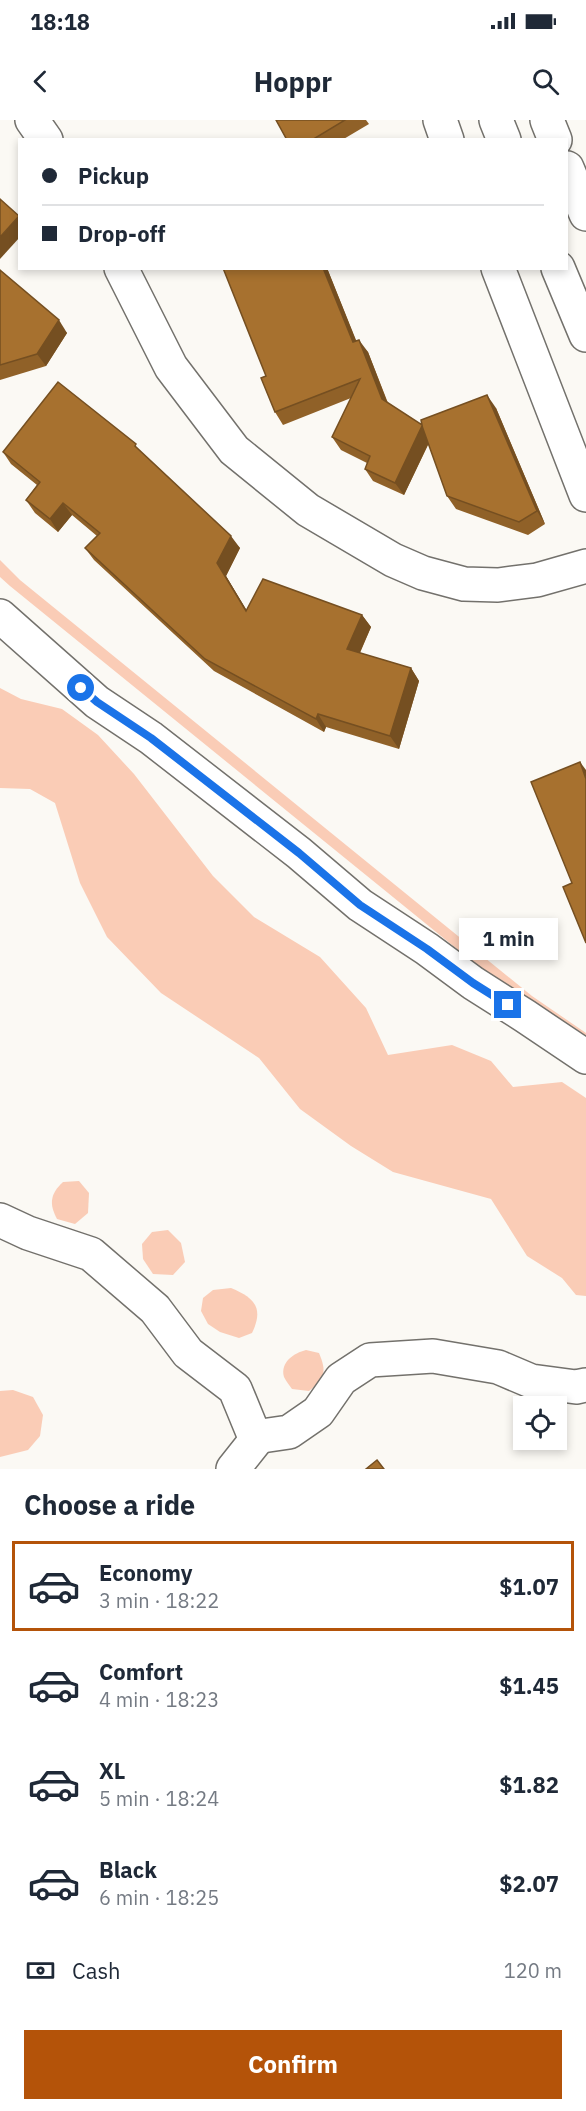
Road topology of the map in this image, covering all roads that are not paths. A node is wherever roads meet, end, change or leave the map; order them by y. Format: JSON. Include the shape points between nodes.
{"nodes":[{"id":1,"x":32,"y":120,"type":"edge"},
{"id":2,"x":440,"y":120,"type":"edge"},
{"id":3,"x":496,"y":120,"type":"edge"},
{"id":4,"x":547,"y":120,"type":"edge"},
{"id":5,"x":45,"y":138,"type":"edge"},
{"id":6,"x":446,"y":138,"type":"edge"},
{"id":7,"x":503,"y":138,"type":"edge"},
{"id":8,"x":554,"y":138,"type":"edge"},
{"id":9,"x":568,"y":170,"type":"edge"},
{"id":10,"x":586,"y":214,"type":"edge"},
{"id":11,"x":122,"y":270,"type":"edge"},
{"id":12,"x":499,"y":270,"type":"edge"},
{"id":13,"x":559,"y":270,"type":"edge"},
{"id":14,"x":586,"y":335,"type":"edge"},
{"id":15,"x":586,"y":495,"type":"edge"},
{"id":16,"x":586,"y":566,"type":"edge"},
{"id":17,"x":0,"y":616,"type":"edge"},
{"id":18,"x":586,"y":1057,"type":"edge"},
{"id":19,"x":0,"y":1220,"type":"edge"},
{"id":20,"x":586,"y":1385,"type":"edge"},
{"id":21,"x":255,"y":1437,"type":"junction"},
{"id":22,"x":233,"y":1469,"type":"edge"}],
"edges":[{"from":1,"to":5,"type":"street"},
{"from":2,"to":6,"type":"street"},
{"from":3,"to":7,"type":"street"},
{"from":4,"to":8,"type":"street"},
{"from":9,"to":10,"type":"street"},
{"from":11,"to":16,"type":"street","via":[[171,367],[234,450],[308,510],[393,560],[464,584],[537,580]]},
{"from":12,"to":15,"type":"street"},
{"from":13,"to":14,"type":"street"},
{"from":17,"to":18,"type":"street","via":[[97,702],[151,738],[360,905]]},
{"from":19,"to":21,"type":"street","via":[[91,1254],[155,1309],[188,1353],[235,1389]]},
{"from":20,"to":21,"type":"street","via":[[531,1381],[498,1367],[434,1356],[370,1360],[341,1379],[318,1412],[289,1432]]},
{"from":21,"to":22,"type":"street"}]}
